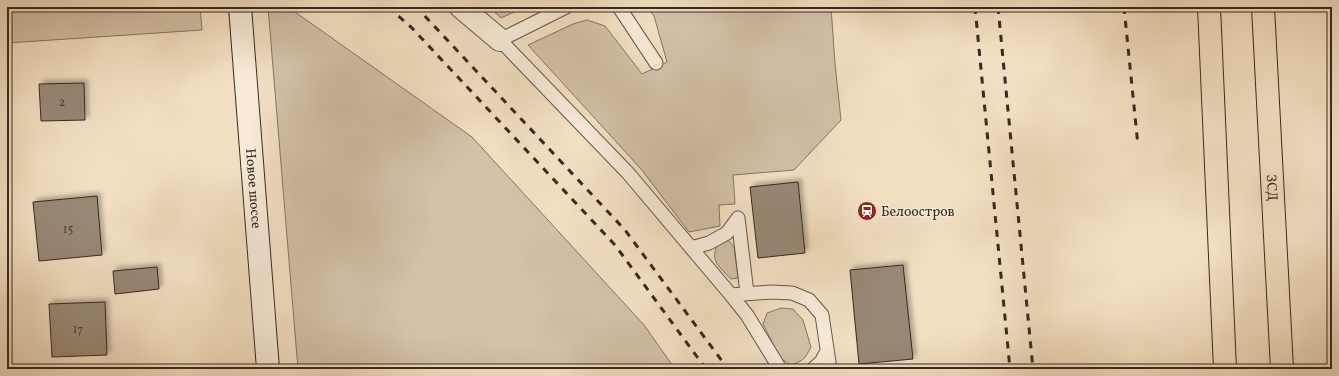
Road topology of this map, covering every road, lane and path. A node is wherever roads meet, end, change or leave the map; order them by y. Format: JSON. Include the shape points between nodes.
{"nodes":[{"id":1,"x":240,"y":7,"type":"edge"},
{"id":2,"x":461,"y":7,"type":"edge"},
{"id":3,"x":566,"y":7,"type":"edge"},
{"id":4,"x":619,"y":7,"type":"edge"},
{"id":5,"x":1209,"y":7,"type":"edge"},
{"id":6,"x":1263,"y":7,"type":"edge"},
{"id":7,"x":500,"y":40,"type":"junction"},
{"id":8,"x":656,"y":63,"type":"dead end"},
{"id":9,"x":691,"y":248,"type":"junction"},
{"id":10,"x":747,"y":293,"type":"junction"},
{"id":11,"x":731,"y":295,"type":"junction"},
{"id":12,"x":827,"y":351,"type":"junction"},
{"id":13,"x":268,"y":369,"type":"edge"},
{"id":14,"x":780,"y":369,"type":"edge"},
{"id":15,"x":813,"y":369,"type":"edge"},
{"id":16,"x":830,"y":369,"type":"edge"},
{"id":17,"x":1225,"y":369,"type":"edge"},
{"id":18,"x":1282,"y":369,"type":"edge"}],
"edges":[{"from":1,"to":13,"type":"main road","name":"Новое шоссе"},
{"from":2,"to":7,"type":"main road"},
{"from":3,"to":7,"type":"lane"},
{"from":4,"to":8,"type":"lane"},
{"from":5,"to":17,"type":"highway"},
{"from":6,"to":18,"type":"highway","name":"ЗСД"},
{"from":7,"to":9,"type":"lane","via":[[628,173]]},
{"from":9,"to":10,"type":"lane","via":[[727,233],[738,218]]},
{"from":9,"to":11,"type":"lane"},
{"from":10,"to":11,"type":"lane"},
{"from":10,"to":12,"type":"lane","via":[[792,294],[809,300],[822,316]]},
{"from":11,"to":14,"type":"lane","via":[[747,315]]},
{"from":12,"to":15,"type":"lane","via":[[821,362]]},
{"from":12,"to":16,"type":"lane"}]}
